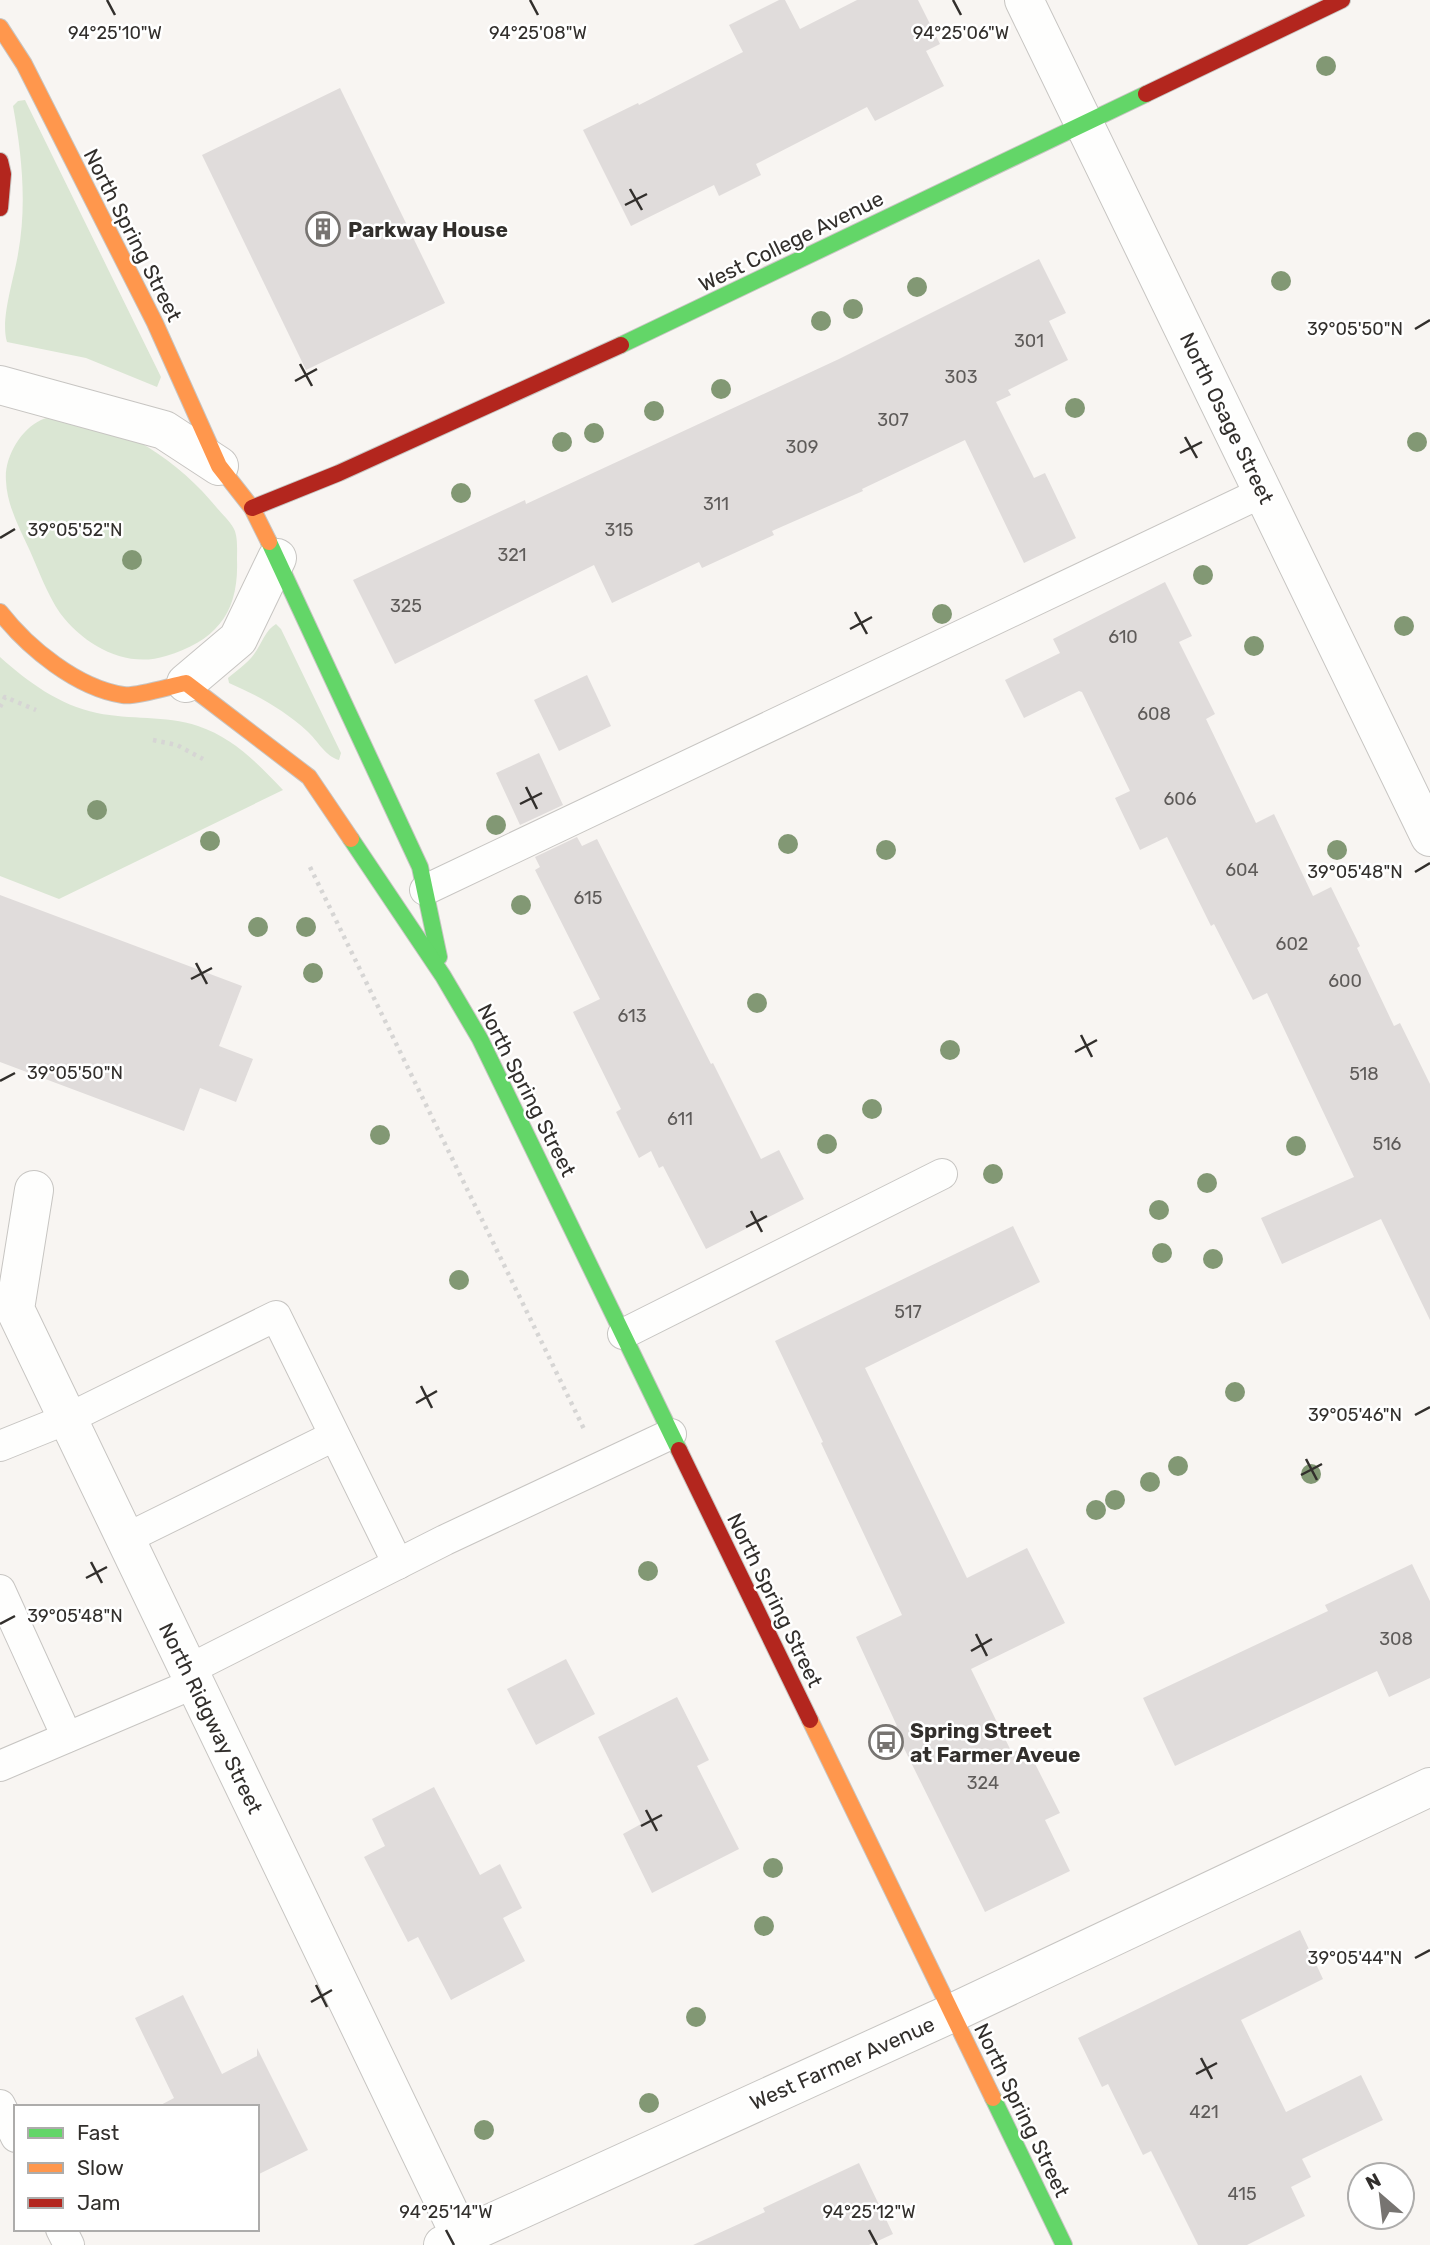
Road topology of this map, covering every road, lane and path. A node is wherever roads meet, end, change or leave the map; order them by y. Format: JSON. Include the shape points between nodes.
{"nodes":[{"id":1,"x":1024,"y":0,"type":"edge"},
{"id":2,"x":1342,"y":0,"type":"edge"},
{"id":3,"x":0,"y":27,"type":"edge"},
{"id":4,"x":1085,"y":124,"type":"junction"},
{"id":5,"x":0,"y":160,"type":"edge"},
{"id":6,"x":0,"y":208,"type":"edge"},
{"id":7,"x":0,"y":385,"type":"edge"},
{"id":8,"x":219,"y":466,"type":"junction"},
{"id":9,"x":1263,"y":492,"type":"junction"},
{"id":10,"x":252,"y":508,"type":"junction"},
{"id":11,"x":277,"y":558,"type":"junction"},
{"id":12,"x":0,"y":612,"type":"edge"},
{"id":13,"x":186,"y":683,"type":"junction"},
{"id":14,"x":0,"y":692,"type":"edge"},
{"id":15,"x":5,"y":697,"type":"junction"},
{"id":16,"x":0,"y":707,"type":"edge"},
{"id":17,"x":43,"y":712,"type":"dead end"},
{"id":18,"x":150,"y":740,"type":"dead end"},
{"id":19,"x":211,"y":763,"type":"dead end"},
{"id":20,"x":1430,"y":837,"type":"edge"},
{"id":21,"x":306,"y":859,"type":"dead end"},
{"id":22,"x":425,"y":890,"type":"junction"},
{"id":23,"x":443,"y":976,"type":"junction"},
{"id":24,"x":943,"y":1174,"type":"dead end"},
{"id":25,"x":34,"y":1190,"type":"dead end"},
{"id":26,"x":623,"y":1334,"type":"junction"},
{"id":27,"x":67,"y":1419,"type":"junction"},
{"id":28,"x":585,"y":1432,"type":"dead end"},
{"id":29,"x":671,"y":1434,"type":"junction"},
{"id":30,"x":334,"y":1436,"type":"junction"},
{"id":31,"x":0,"y":1446,"type":"edge"},
{"id":32,"x":125,"y":1539,"type":"junction"},
{"id":33,"x":398,"y":1563,"type":"junction"},
{"id":34,"x":0,"y":1590,"type":"edge"},
{"id":35,"x":192,"y":1676,"type":"junction"},
{"id":36,"x":67,"y":1737,"type":"junction"},
{"id":37,"x":0,"y":1766,"type":"edge"},
{"id":38,"x":1430,"y":1787,"type":"edge"},
{"id":39,"x":952,"y":2013,"type":"junction"},
{"id":40,"x":0,"y":2105,"type":"edge"},
{"id":41,"x":14,"y":2133,"type":"edge"},
{"id":42,"x":452,"y":2241,"type":"edge"},
{"id":43,"x":1064,"y":2245,"type":"edge"}],
"edges":[{"from":1,"to":4,"type":"street","name":"North Osage Street"},
{"from":2,"to":4,"type":"street","name":"West College Avenue"},
{"from":3,"to":8,"type":"street","name":"North Spring Street","via":[[24,64],[155,323]]},
{"from":4,"to":9,"type":"street","name":"North Osage Street"},
{"from":4,"to":10,"type":"street","name":"West College Avenue","via":[[602,354],[339,474]]},
{"from":5,"to":6,"type":"street"},
{"from":7,"to":8,"type":"street","via":[[164,430]]},
{"from":8,"to":10,"type":"street","name":"North Spring Street"},
{"from":9,"to":20,"type":"street","name":"North Osage Street"},
{"from":9,"to":22,"type":"lane"},
{"from":10,"to":11,"type":"street","name":"North Spring Street"},
{"from":11,"to":13,"type":"street","via":[[238,639]]},
{"from":11,"to":22,"type":"street","name":"North Spring Street","via":[[421,867]]},
{"from":12,"to":13,"type":"street","via":[[17,634],[82,683],[125,696]]},
{"from":13,"to":23,"type":"street","name":"North Spring Street","via":[[309,777]]},
{"from":14,"to":15,"type":"path"},
{"from":15,"to":16,"type":"path"},
{"from":15,"to":17,"type":"path"},
{"from":18,"to":19,"type":"path","via":[[177,745]]},
{"from":21,"to":28,"type":"path"},
{"from":22,"to":23,"type":"street","name":"North Spring Street"},
{"from":23,"to":26,"type":"street","name":"North Spring Street","via":[[480,1039]]},
{"from":24,"to":26,"type":"lane"},
{"from":25,"to":27,"type":"street","name":"North Ridgway Street","via":[[15,1309]]},
{"from":26,"to":29,"type":"street","name":"North Spring Street"},
{"from":27,"to":30,"type":"lane","via":[[276,1316]]},
{"from":27,"to":31,"type":"lane"},
{"from":27,"to":32,"type":"street","name":"North Ridgway Street"},
{"from":29,"to":33,"type":"lane"},
{"from":29,"to":39,"type":"street","name":"North Spring Street"},
{"from":30,"to":32,"type":"lane"},
{"from":30,"to":33,"type":"lane"},
{"from":32,"to":35,"type":"street","name":"North Ridgway Street"},
{"from":33,"to":35,"type":"lane"},
{"from":34,"to":36,"type":"lane"},
{"from":35,"to":36,"type":"lane"},
{"from":35,"to":42,"type":"street","name":"North Ridgway Street"},
{"from":36,"to":37,"type":"lane"},
{"from":38,"to":39,"type":"street","name":"West Farmer Avenue"},
{"from":39,"to":42,"type":"street","name":"West Farmer Avenue"},
{"from":39,"to":43,"type":"street","name":"North Spring Street"},
{"from":40,"to":41,"type":"lane"}]}
